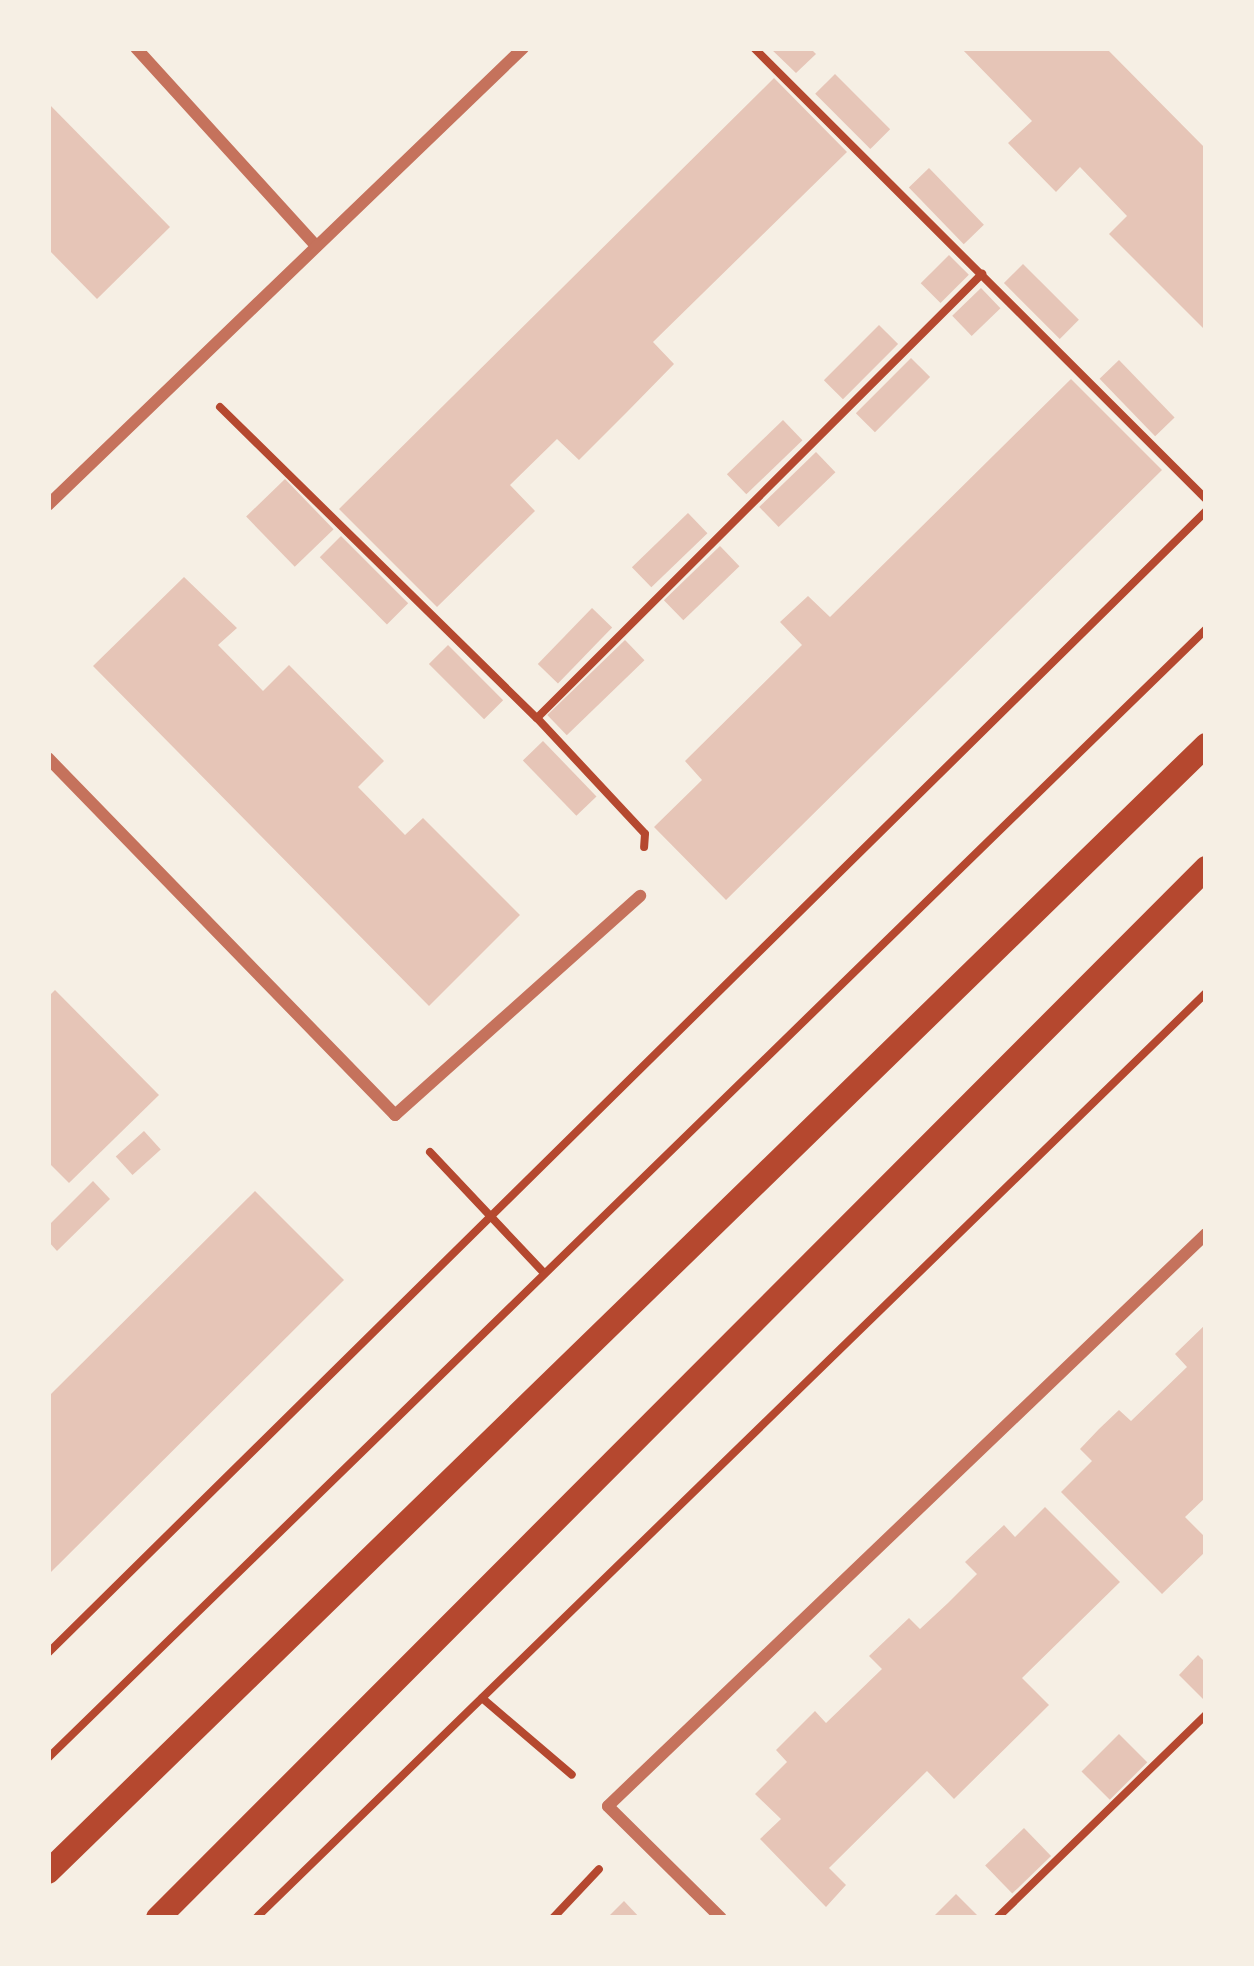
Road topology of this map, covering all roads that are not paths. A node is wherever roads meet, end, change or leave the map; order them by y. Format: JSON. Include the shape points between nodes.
{"nodes":[{"id":1,"x":136,"y":48,"type":"edge"},
{"id":2,"x":523,"y":48,"type":"edge"},
{"id":3,"x":316,"y":246,"type":"junction"},
{"id":4,"x":48,"y":505,"type":"edge"},
{"id":5,"x":1206,"y":746,"type":"edge"},
{"id":6,"x":48,"y":758,"type":"edge"},
{"id":7,"x":1206,"y":868,"type":"edge"},
{"id":8,"x":640,"y":896,"type":"road end"},
{"id":9,"x":1206,"y":1234,"type":"edge"},
{"id":10,"x":48,"y":1871,"type":"edge"},
{"id":11,"x":158,"y":1918,"type":"edge"},
{"id":12,"x":721,"y":1918,"type":"edge"}],
"edges":[{"from":1,"to":3,"type":"street"},
{"from":2,"to":3,"type":"street"},
{"from":3,"to":4,"type":"street"},
{"from":5,"to":10,"type":"main road"},
{"from":6,"to":8,"type":"street","via":[[395,1115]]},
{"from":7,"to":11,"type":"main road"},
{"from":9,"to":12,"type":"street","via":[[608,1806]]}]}
